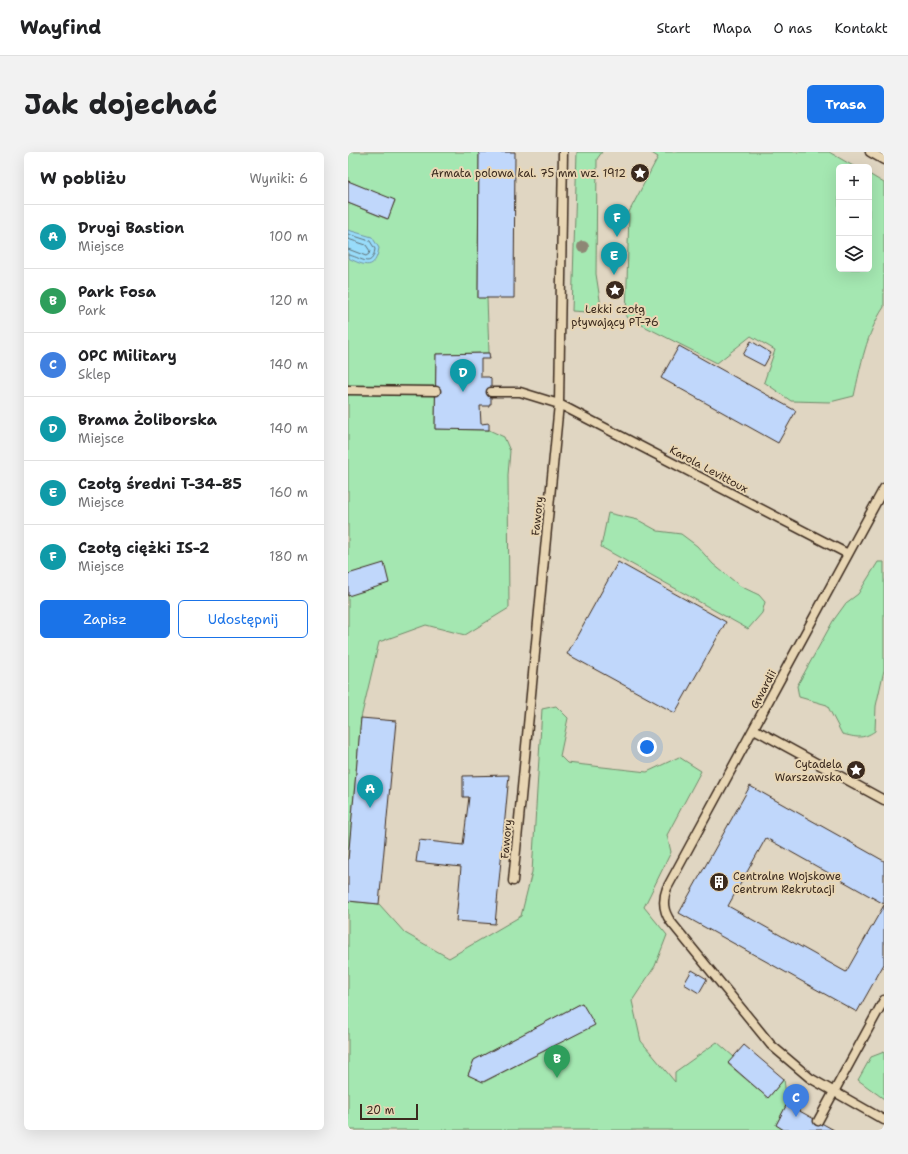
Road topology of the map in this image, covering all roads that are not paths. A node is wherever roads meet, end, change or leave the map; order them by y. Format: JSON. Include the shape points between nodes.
{"nodes":[{"id":1,"x":563,"y":152,"type":"edge"},
{"id":2,"x":870,"y":152,"type":"edge"},
{"id":3,"x":884,"y":160,"type":"edge"},
{"id":4,"x":348,"y":390,"type":"edge"},
{"id":5,"x":436,"y":392,"type":"dead end"},
{"id":6,"x":491,"y":392,"type":"dead end"},
{"id":7,"x":559,"y":404,"type":"junction"},
{"id":8,"x":884,"y":488,"type":"edge"},
{"id":9,"x":848,"y":554,"type":"junction"},
{"id":10,"x":754,"y":729,"type":"junction"},
{"id":11,"x":884,"y":800,"type":"edge"},
{"id":12,"x":513,"y":881,"type":"dead end"},
{"id":13,"x":884,"y":1000,"type":"edge"},
{"id":14,"x":834,"y":1092,"type":"junction"},
{"id":15,"x":884,"y":1120,"type":"edge"},
{"id":16,"x":818,"y":1121,"type":"dead end"}],
"edges":[{"from":1,"to":7,"type":"lane","name":"Fawory"},
{"from":2,"to":3,"type":"lane"},
{"from":4,"to":5,"type":"lane"},
{"from":6,"to":7,"type":"lane","name":"Karola Levittoux","via":[[520,392]]},
{"from":7,"to":9,"type":"lane","name":"Karola Levittoux"},
{"from":7,"to":12,"type":"lane","name":"Fawory"},
{"from":8,"to":9,"type":"lane","name":"Gwardii"},
{"from":9,"to":10,"type":"lane","name":"Gwardii"},
{"from":10,"to":11,"type":"lane"},
{"from":10,"to":14,"type":"lane","name":"Gwardii","via":[[667,888],[663,901],[666,916],[771,1045],[810,1078]]},
{"from":13,"to":14,"type":"lane"},
{"from":14,"to":15,"type":"lane"},
{"from":14,"to":16,"type":"lane"}]}
